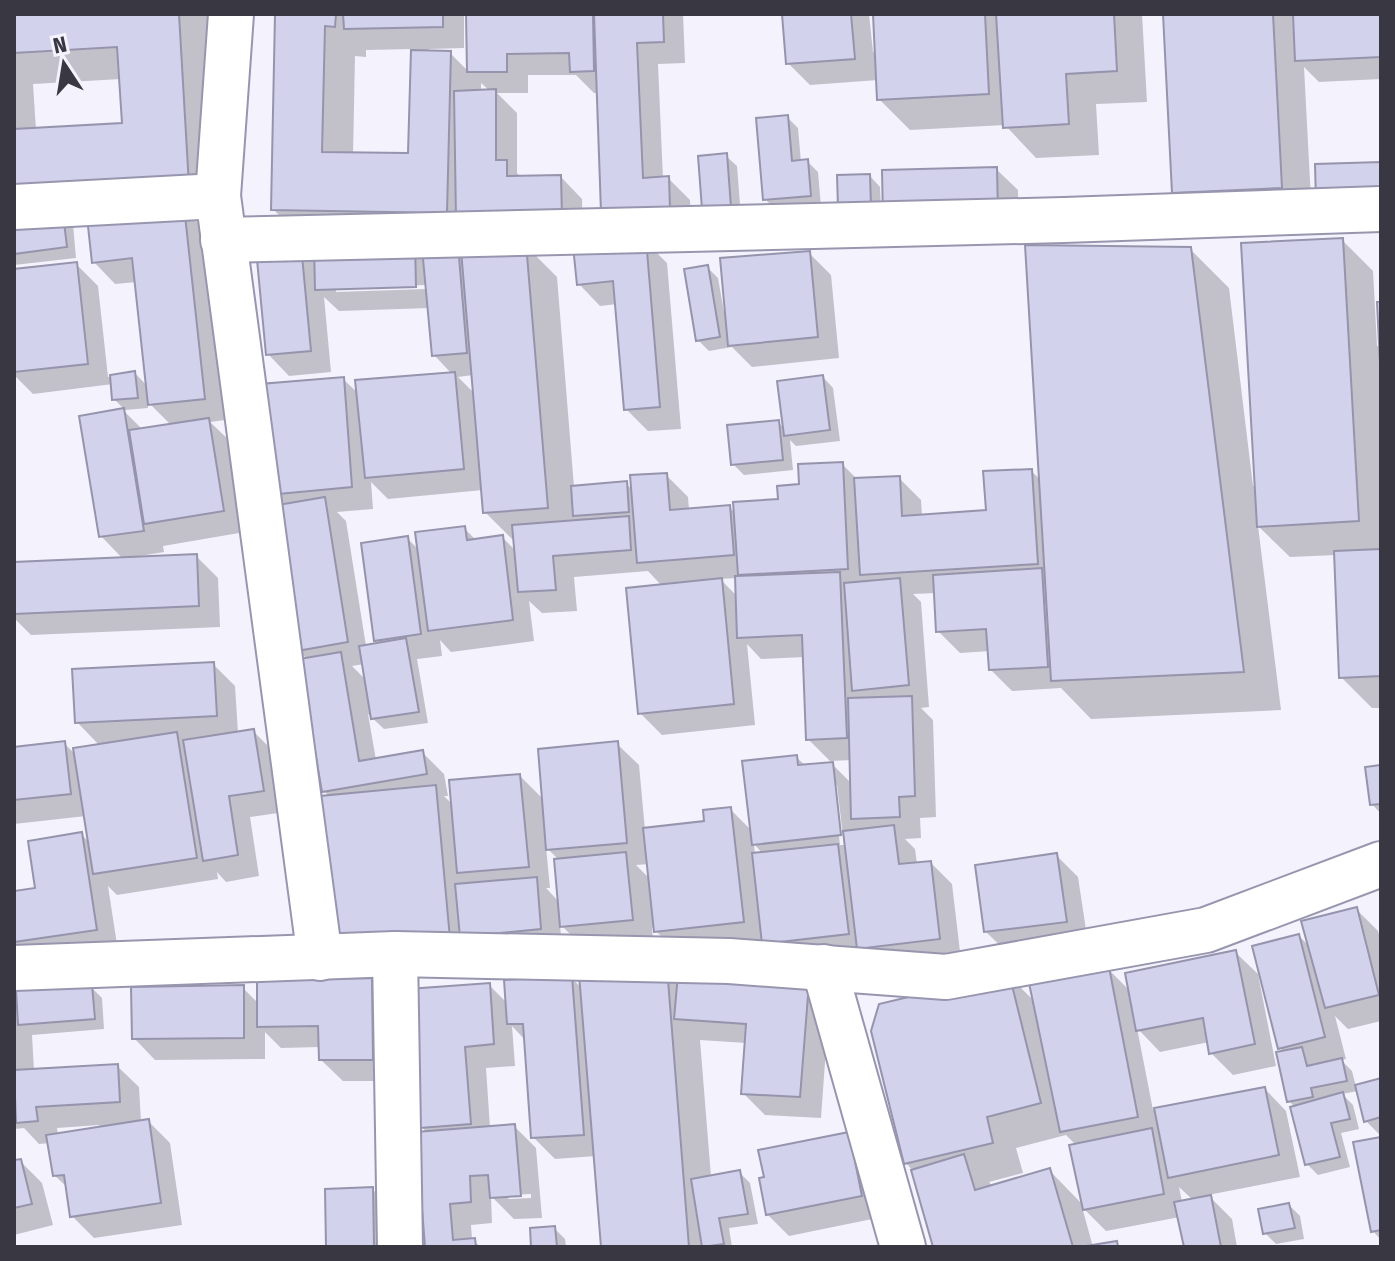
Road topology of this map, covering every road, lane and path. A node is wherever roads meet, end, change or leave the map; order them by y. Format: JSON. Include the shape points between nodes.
{"nodes":[{"id":1,"x":231,"y":14,"type":"edge"},
{"id":2,"x":218,"y":196,"type":"junction"},
{"id":3,"x":14,"y":207,"type":"edge"},
{"id":4,"x":1381,"y":209,"type":"edge"},
{"id":5,"x":223,"y":240,"type":"junction"},
{"id":6,"x":1381,"y":864,"type":"edge"},
{"id":7,"x":395,"y":954,"type":"junction"},
{"id":8,"x":320,"y":958,"type":"junction"},
{"id":9,"x":824,"y":967,"type":"junction"},
{"id":10,"x":14,"y":968,"type":"edge"},
{"id":11,"x":400,"y":1247,"type":"edge"},
{"id":12,"x":903,"y":1247,"type":"edge"}],
"edges":[{"from":1,"to":2,"type":"street"},
{"from":2,"to":3,"type":"street"},
{"from":2,"to":5,"type":"street"},
{"from":4,"to":5,"type":"street"},
{"from":5,"to":8,"type":"street"},
{"from":6,"to":9,"type":"street","via":[[1206,930],[946,977]]},
{"from":7,"to":8,"type":"street"},
{"from":7,"to":9,"type":"street"},
{"from":7,"to":11,"type":"street"},
{"from":8,"to":10,"type":"street"},
{"from":9,"to":12,"type":"street"}]}
